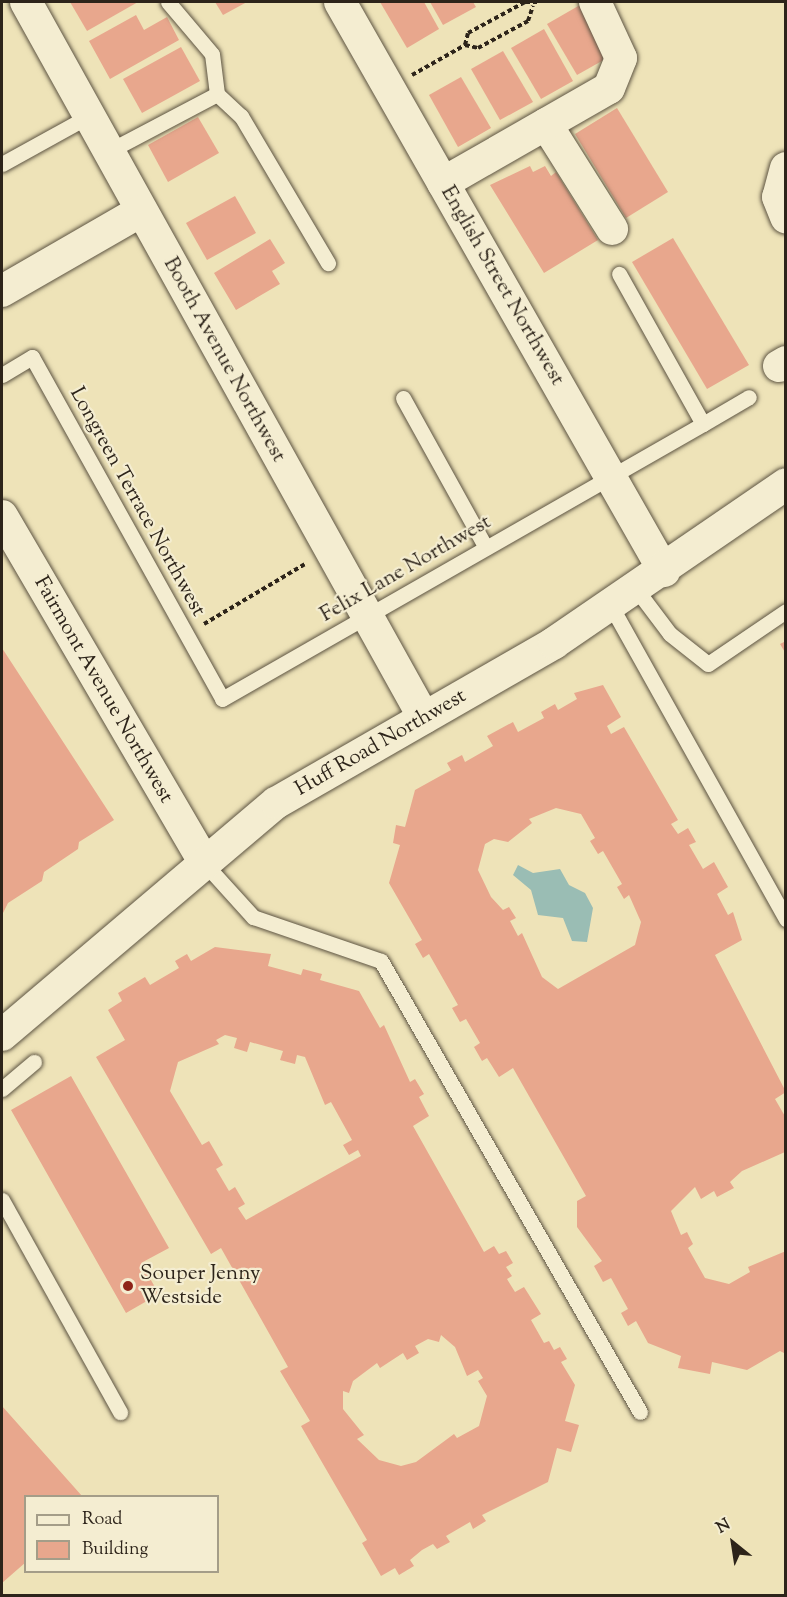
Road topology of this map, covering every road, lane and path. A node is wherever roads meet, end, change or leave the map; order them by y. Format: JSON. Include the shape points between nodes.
{"nodes":[{"id":1,"x":26,"y":2,"type":"edge"},
{"id":2,"x":168,"y":2,"type":"edge"},
{"id":3,"x":340,"y":2,"type":"edge"},
{"id":4,"x":540,"y":2,"type":"edge"},
{"id":5,"x":595,"y":2,"type":"edge"},
{"id":6,"x":533,"y":6,"type":"junction"},
{"id":7,"x":465,"y":45,"type":"junction"},
{"id":8,"x":404,"y":80,"type":"dead end"},
{"id":9,"x":217,"y":94,"type":"junction"},
{"id":10,"x":89,"y":116,"type":"junction"},
{"id":11,"x":546,"y":124,"type":"junction"},
{"id":12,"x":109,"y":151,"type":"junction"},
{"id":13,"x":2,"y":164,"type":"edge"},
{"id":14,"x":786,"y":168,"type":"edge"},
{"id":15,"x":443,"y":183,"type":"junction"},
{"id":16,"x":141,"y":211,"type":"junction"},
{"id":17,"x":786,"y":217,"type":"edge"},
{"id":18,"x":612,"y":229,"type":"dead end"},
{"id":19,"x":328,"y":263,"type":"dead end"},
{"id":20,"x":620,"y":274,"type":"dead end"},
{"id":21,"x":2,"y":291,"type":"edge"},
{"id":22,"x":2,"y":375,"type":"edge"},
{"id":23,"x":748,"y":397,"type":"dead end"},
{"id":24,"x":403,"y":398,"type":"dead end"},
{"id":25,"x":703,"y":424,"type":"junction"},
{"id":26,"x":611,"y":477,"type":"junction"},
{"id":27,"x":786,"y":484,"type":"edge"},
{"id":28,"x":2,"y":516,"type":"edge"},
{"id":29,"x":486,"y":548,"type":"junction"},
{"id":30,"x":311,"y":561,"type":"dead end"},
{"id":31,"x":664,"y":571,"type":"junction"},
{"id":32,"x":624,"y":597,"type":"junction"},
{"id":33,"x":786,"y":611,"type":"edge"},
{"id":34,"x":366,"y":615,"type":"junction"},
{"id":35,"x":200,"y":626,"type":"dead end"},
{"id":36,"x":222,"y":699,"type":"joint"},
{"id":37,"x":424,"y":718,"type":"junction"},
{"id":38,"x":205,"y":864,"type":"junction"},
{"id":39,"x":786,"y":919,"type":"edge"},
{"id":40,"x":2,"y":1035,"type":"edge"},
{"id":41,"x":34,"y":1062,"type":"dead end"},
{"id":42,"x":2,"y":1089,"type":"edge"},
{"id":43,"x":2,"y":1200,"type":"edge"},
{"id":44,"x":120,"y":1412,"type":"dead end"},
{"id":45,"x":640,"y":1412,"type":"dead end"}],
"edges":[{"from":1,"to":10,"type":"street","name":"Booth Avenue Northwest"},
{"from":2,"to":9,"type":"lane","via":[[212,54]]},
{"from":3,"to":15,"type":"street","name":"English Street Northwest"},
{"from":4,"to":6,"type":"path"},
{"from":5,"to":11,"type":"street","via":[[615,40],[618,75],[609,88]]},
{"from":6,"to":7,"type":"path","via":[[528,21],[478,48]]},
{"from":6,"to":7,"type":"path","via":[[525,2],[468,33]]},
{"from":7,"to":8,"type":"path"},
{"from":9,"to":12,"type":"lane"},
{"from":9,"to":19,"type":"lane","via":[[241,116]]},
{"from":10,"to":12,"type":"street","name":"Booth Avenue Northwest"},
{"from":10,"to":13,"type":"lane"},
{"from":11,"to":15,"type":"street"},
{"from":11,"to":18,"type":"street"},
{"from":12,"to":16,"type":"street","name":"Booth Avenue Northwest"},
{"from":14,"to":17,"type":"street","via":[[778,186]]},
{"from":15,"to":26,"type":"street","name":"English Street Northwest"},
{"from":16,"to":21,"type":"street"},
{"from":16,"to":34,"type":"street","name":"Booth Avenue Northwest"},
{"from":20,"to":25,"type":"lane"},
{"from":22,"to":36,"type":"lane","name":"Longreen Terrace Northwest","via":[[32,357]]},
{"from":23,"to":25,"type":"lane","name":"Felix Lane Northwest"},
{"from":24,"to":29,"type":"lane"},
{"from":25,"to":26,"type":"lane","name":"Felix Lane Northwest"},
{"from":26,"to":29,"type":"lane","name":"Felix Lane Northwest"},
{"from":26,"to":31,"type":"street","name":"English Street Northwest"},
{"from":27,"to":31,"type":"street","name":"Huff Road Northwest"},
{"from":28,"to":38,"type":"street","name":"Fairmont Avenue Northwest"},
{"from":29,"to":34,"type":"lane","name":"Felix Lane Northwest"},
{"from":30,"to":35,"type":"path"},
{"from":31,"to":32,"type":"street","name":"Huff Road Northwest"},
{"from":32,"to":33,"type":"lane","via":[[708,664]]},
{"from":32,"to":37,"type":"street","name":"Huff Road Northwest"},
{"from":32,"to":39,"type":"lane"},
{"from":34,"to":36,"type":"lane","name":"Felix Lane Northwest"},
{"from":34,"to":37,"type":"street","name":"Booth Avenue Northwest"},
{"from":37,"to":38,"type":"street","name":"Huff Road Northwest","via":[[276,803]]},
{"from":38,"to":40,"type":"street","name":"Huff Road Northwest"},
{"from":38,"to":45,"type":"lane","via":[[253,917],[381,961]]},
{"from":41,"to":42,"type":"lane"},
{"from":43,"to":44,"type":"lane"}]}
